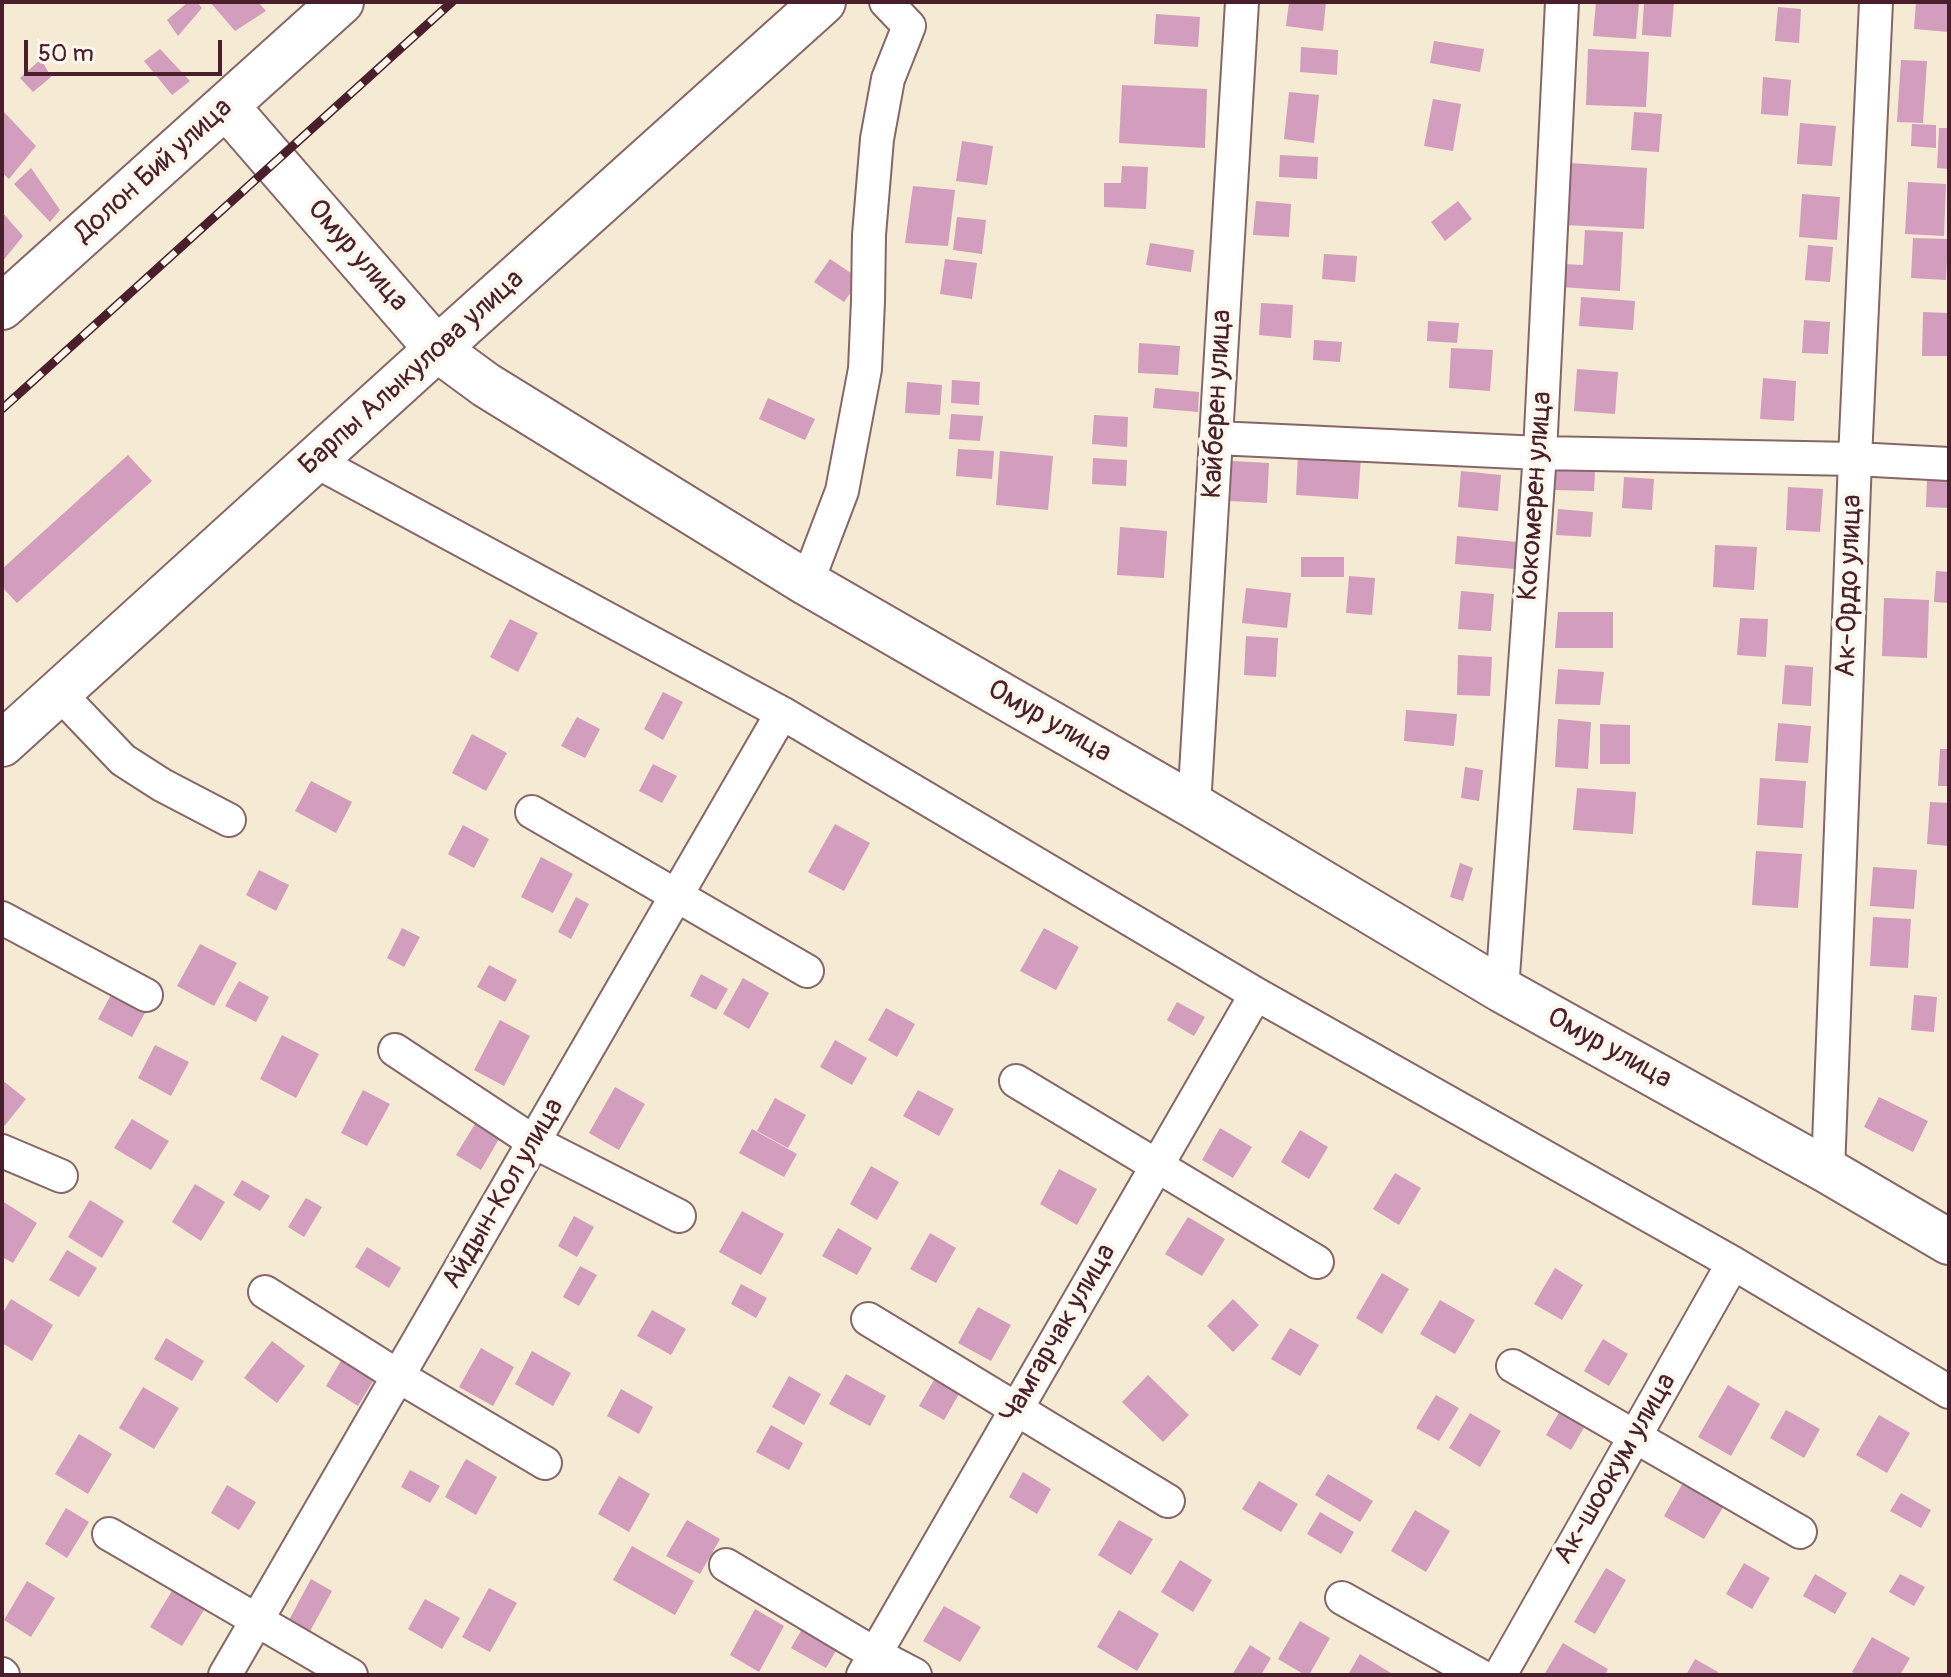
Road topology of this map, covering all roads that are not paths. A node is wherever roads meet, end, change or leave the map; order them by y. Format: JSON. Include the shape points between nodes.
{"nodes":[{"id":1,"x":341,"y":2,"type":"edge"},
{"id":2,"x":823,"y":2,"type":"edge"},
{"id":3,"x":886,"y":2,"type":"edge"},
{"id":4,"x":1242,"y":2,"type":"edge"},
{"id":5,"x":1562,"y":2,"type":"edge"},
{"id":6,"x":1876,"y":2,"type":"edge"},
{"id":7,"x":226,"y":106,"type":"junction"},
{"id":8,"x":2,"y":307,"type":"edge"},
{"id":9,"x":437,"y":349,"type":"junction"},
{"id":10,"x":1216,"y":438,"type":"junction"},
{"id":11,"x":1540,"y":453,"type":"junction"},
{"id":12,"x":1855,"y":459,"type":"junction"},
{"id":13,"x":315,"y":461,"type":"junction"},
{"id":14,"x":1949,"y":464,"type":"edge"},
{"id":15,"x":807,"y":583,"type":"junction"},
{"id":16,"x":59,"y":693,"type":"junction"},
{"id":17,"x":782,"y":713,"type":"junction"},
{"id":18,"x":2,"y":744,"type":"edge"},
{"id":19,"x":1194,"y":806,"type":"junction"},
{"id":20,"x":532,"y":812,"type":"dead end"},
{"id":21,"x":229,"y":820,"type":"dead end"},
{"id":22,"x":676,"y":896,"type":"junction"},
{"id":23,"x":2,"y":918,"type":"edge"},
{"id":24,"x":807,"y":971,"type":"dead end"},
{"id":25,"x":1502,"y":990,"type":"junction"},
{"id":26,"x":1256,"y":994,"type":"junction"},
{"id":27,"x":146,"y":995,"type":"dead end"},
{"id":28,"x":395,"y":1050,"type":"dead end"},
{"id":29,"x":1016,"y":1081,"type":"dead end"},
{"id":30,"x":534,"y":1142,"type":"junction"},
{"id":31,"x":2,"y":1151,"type":"edge"},
{"id":32,"x":1157,"y":1166,"type":"junction"},
{"id":33,"x":1828,"y":1171,"type":"junction"},
{"id":34,"x":61,"y":1176,"type":"dead end"},
{"id":35,"x":679,"y":1216,"type":"dead end"},
{"id":36,"x":1949,"y":1242,"type":"edge"},
{"id":37,"x":1317,"y":1262,"type":"dead end"},
{"id":38,"x":1733,"y":1263,"type":"junction"},
{"id":39,"x":265,"y":1292,"type":"dead end"},
{"id":40,"x":868,"y":1319,"type":"dead end"},
{"id":41,"x":1513,"y":1366,"type":"dead end"},
{"id":42,"x":398,"y":1376,"type":"junction"},
{"id":43,"x":1949,"y":1392,"type":"edge"},
{"id":44,"x":1016,"y":1409,"type":"junction"},
{"id":45,"x":1635,"y":1436,"type":"junction"},
{"id":46,"x":545,"y":1463,"type":"dead end"},
{"id":47,"x":1168,"y":1501,"type":"dead end"},
{"id":48,"x":1800,"y":1532,"type":"dead end"},
{"id":49,"x":109,"y":1534,"type":"dead end"},
{"id":50,"x":726,"y":1565,"type":"dead end"},
{"id":51,"x":1342,"y":1598,"type":"dead end"},
{"id":52,"x":257,"y":1621,"type":"junction"},
{"id":53,"x":869,"y":1664,"type":"edge"},
{"id":54,"x":225,"y":1675,"type":"edge"},
{"id":55,"x":351,"y":1675,"type":"edge"},
{"id":56,"x":915,"y":1675,"type":"edge"},
{"id":57,"x":1479,"y":1675,"type":"edge"},
{"id":58,"x":1500,"y":1675,"type":"edge"}],
"edges":[{"from":1,"to":7,"type":"street","name":"Долон Бий улица"},
{"from":2,"to":9,"type":"street","name":"Барпы Алыкулова улица"},
{"from":3,"to":15,"type":"street","via":[[909,26],[888,79],[877,139],[865,369],[842,491]]},
{"from":4,"to":10,"type":"street","name":"Кайберен улица"},
{"from":5,"to":11,"type":"street","name":"Кокомерен улица"},
{"from":6,"to":12,"type":"street","name":"Ак-Ордо улица"},
{"from":7,"to":8,"type":"street","name":"Долон Бий улица"},
{"from":7,"to":9,"type":"street","name":"Омур улица"},
{"from":9,"to":13,"type":"street","name":"Барпы Алыкулова улица"},
{"from":9,"to":15,"type":"street","name":"Омур улица","via":[[486,385]]},
{"from":10,"to":11,"type":"street"},
{"from":10,"to":19,"type":"street","name":"Кайберен улица"},
{"from":11,"to":12,"type":"street"},
{"from":11,"to":25,"type":"street","name":"Кокомерен улица"},
{"from":12,"to":14,"type":"street"},
{"from":12,"to":33,"type":"street","name":"Ак-Ордо улица"},
{"from":13,"to":16,"type":"street","name":"Барпы Алыкулова улица"},
{"from":13,"to":17,"type":"street"},
{"from":15,"to":19,"type":"street","name":"Омур улица"},
{"from":16,"to":18,"type":"street","name":"Барпы Алыкулова улица"},
{"from":16,"to":21,"type":"street","via":[[123,760]]},
{"from":17,"to":22,"type":"street","name":"Айдын-Кол улица"},
{"from":17,"to":26,"type":"street"},
{"from":19,"to":25,"type":"street","name":"Омур улица"},
{"from":20,"to":22,"type":"street"},
{"from":22,"to":24,"type":"street"},
{"from":22,"to":30,"type":"street","name":"Айдын-Кол улица"},
{"from":23,"to":27,"type":"street"},
{"from":25,"to":33,"type":"street","name":"Омур улица"},
{"from":26,"to":32,"type":"street","name":"Чамгарчак улица"},
{"from":26,"to":38,"type":"street"},
{"from":28,"to":30,"type":"street"},
{"from":29,"to":32,"type":"street"},
{"from":30,"to":35,"type":"street"},
{"from":30,"to":42,"type":"street","name":"Айдын-Кол улица"},
{"from":31,"to":34,"type":"street"},
{"from":32,"to":37,"type":"street"},
{"from":32,"to":44,"type":"street","name":"Чамгарчак улица"},
{"from":33,"to":36,"type":"street","name":"Омур улица"},
{"from":38,"to":43,"type":"street"},
{"from":38,"to":45,"type":"street","name":"Ак-шоокум улица"},
{"from":39,"to":42,"type":"street"},
{"from":40,"to":44,"type":"street"},
{"from":41,"to":45,"type":"street"},
{"from":42,"to":46,"type":"street"},
{"from":42,"to":52,"type":"street","name":"Айдын-Кол улица"},
{"from":44,"to":47,"type":"street"},
{"from":44,"to":53,"type":"street","name":"Чамгарчак улица"},
{"from":45,"to":48,"type":"street"},
{"from":45,"to":58,"type":"street","name":"Ак-шоокум улица"},
{"from":49,"to":52,"type":"street"},
{"from":50,"to":53,"type":"street"},
{"from":51,"to":57,"type":"street"},
{"from":52,"to":54,"type":"street","name":"Айдын-Кол улица"},
{"from":52,"to":55,"type":"street"},
{"from":53,"to":56,"type":"street"}]}
